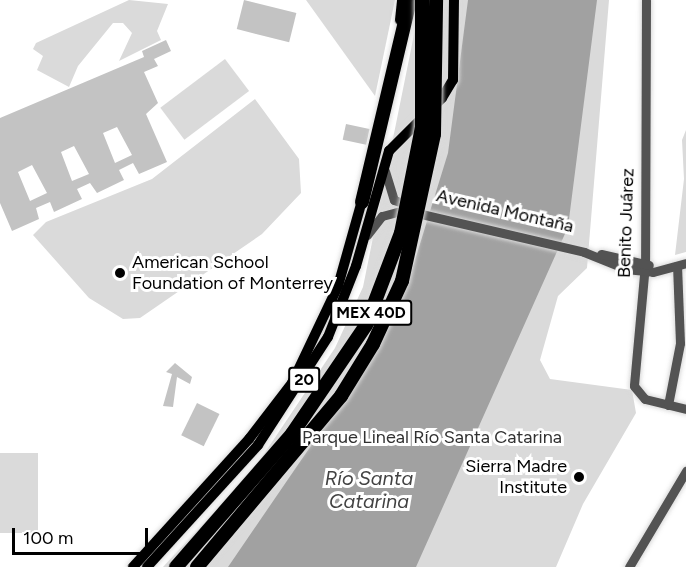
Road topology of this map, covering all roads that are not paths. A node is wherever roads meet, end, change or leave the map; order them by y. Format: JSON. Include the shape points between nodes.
{"nodes":[{"id":1,"x":402,"y":0,"type":"edge"},
{"id":2,"x":410,"y":0,"type":"edge"},
{"id":3,"x":422,"y":0,"type":"edge"},
{"id":4,"x":436,"y":0,"type":"edge"},
{"id":5,"x":454,"y":0,"type":"edge"},
{"id":6,"x":646,"y":0,"type":"edge"},
{"id":7,"x":384,"y":164,"type":"junction"},
{"id":8,"x":362,"y":202,"type":"junction"},
{"id":9,"x":404,"y":207,"type":"junction"},
{"id":10,"x":364,"y":241,"type":"junction"},
{"id":11,"x":682,"y":264,"type":"edge"},
{"id":12,"x":644,"y":268,"type":"junction"},
{"id":13,"x":668,"y":405,"type":"junction"},
{"id":14,"x":686,"y":409,"type":"edge"},
{"id":15,"x":686,"y":471,"type":"edge"},
{"id":16,"x":133,"y":567,"type":"edge"},
{"id":17,"x":147,"y":567,"type":"edge"},
{"id":18,"x":176,"y":567,"type":"edge"},
{"id":19,"x":197,"y":567,"type":"edge"},
{"id":20,"x":629,"y":567,"type":"edge"}],
"edges":[{"from":1,"to":8,"type":"main road","number":"20"},
{"from":2,"to":8,"type":"highway"},
{"from":3,"to":18,"type":"highway","number":"MEX 40D","bridge":true,"via":[[422,127],[401,233],[366,325],[292,434]]},
{"from":4,"to":19,"type":"highway","number":"MEX 40D","bridge":true,"via":[[434,134],[402,281],[373,344],[341,396]]},
{"from":5,"to":7,"type":"main road","number":"20","via":[[453,80],[442,98],[388,151]]},
{"from":6,"to":12,"type":"street","name":"Benito Juárez"},
{"from":7,"to":9,"type":"street","via":[[389,192]]},
{"from":7,"to":10,"type":"main road","number":"20"},
{"from":8,"to":16,"type":"main road","number":"20","via":[[323,324],[292,382],[249,439]]},
{"from":9,"to":10,"type":"street","via":[[377,220]]},
{"from":9,"to":12,"type":"street","name":"Avenida Montaña","bridge":true},
{"from":10,"to":17,"type":"main road","number":"20","via":[[328,337],[284,412]]},
{"from":11,"to":12,"type":"street","name":"Avenida Montaña","via":[[662,270]]},
{"from":11,"to":13,"type":"street","via":[[680,344]]},
{"from":12,"to":13,"type":"street","name":"Benito Juárez","via":[[634,386],[640,396]]},
{"from":13,"to":14,"type":"street","name":"Benito Juárez"},
{"from":15,"to":20,"type":"street"}]}
